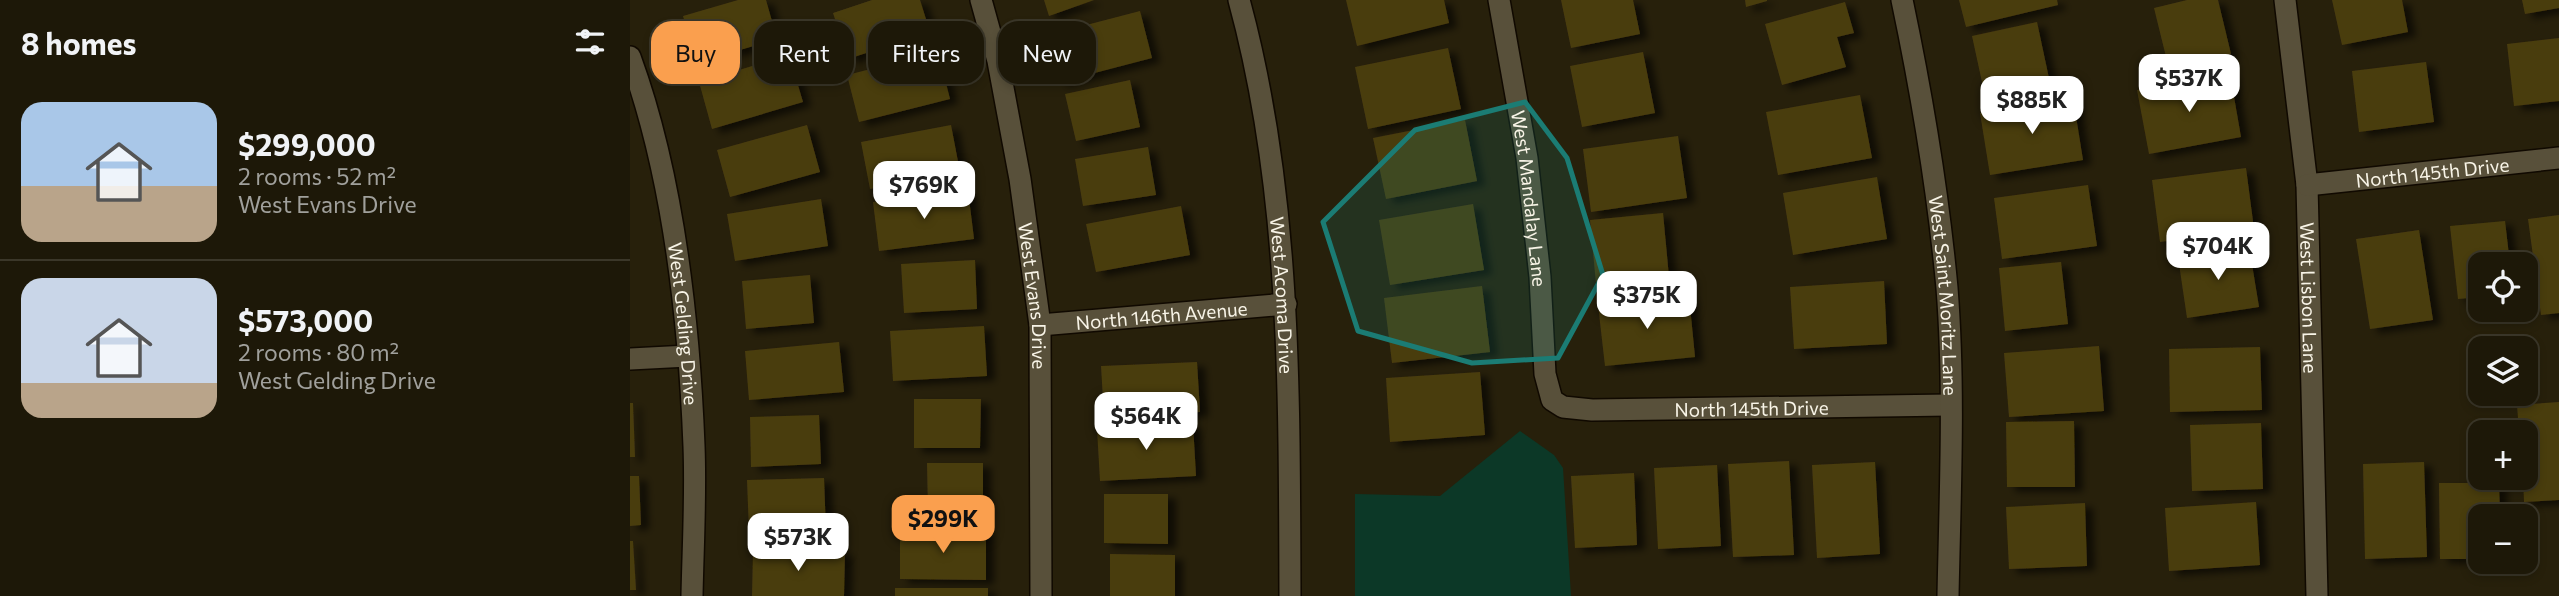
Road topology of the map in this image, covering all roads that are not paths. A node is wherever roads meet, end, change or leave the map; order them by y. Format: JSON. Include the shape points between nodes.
{"nodes":[{"id":1,"x":981,"y":0,"type":"edge"},
{"id":2,"x":1239,"y":0,"type":"edge"},
{"id":3,"x":1499,"y":0,"type":"edge"},
{"id":4,"x":1902,"y":0,"type":"edge"},
{"id":5,"x":2285,"y":0,"type":"edge"},
{"id":6,"x":630,"y":57,"type":"edge"},
{"id":7,"x":2559,"y":158,"type":"edge"},
{"id":8,"x":2307,"y":185,"type":"junction"},
{"id":9,"x":1286,"y":304,"type":"junction"},
{"id":10,"x":1040,"y":325,"type":"junction"},
{"id":11,"x":688,"y":356,"type":"junction"},
{"id":12,"x":630,"y":359,"type":"edge"},
{"id":13,"x":1552,"y":400,"type":"joint"},
{"id":14,"x":1951,"y":405,"type":"junction"},
{"id":15,"x":692,"y":596,"type":"edge"},
{"id":16,"x":1041,"y":596,"type":"edge"},
{"id":17,"x":1290,"y":596,"type":"edge"},
{"id":18,"x":1948,"y":596,"type":"edge"},
{"id":19,"x":2317,"y":596,"type":"edge"}],
"edges":[{"from":1,"to":10,"type":"street","name":"West Evans Drive","via":[[998,61],[1020,179]]},
{"from":2,"to":9,"type":"street","name":"West Acoma Drive","via":[[1275,193]]},
{"from":3,"to":13,"type":"street","name":"West Mandalay Lane","via":[[1527,158],[1545,374]]},
{"from":4,"to":14,"type":"street","name":"West Saint Moritz Lane","via":[[1940,226]]},
{"from":5,"to":8,"type":"street","name":"West Lisbon Lane"},
{"from":6,"to":11,"type":"street","name":"West Gelding Drive","via":[[664,176]]},
{"from":7,"to":8,"type":"street","name":"North 145th Drive"},
{"from":8,"to":19,"type":"street","name":"West Lisbon Lane"},
{"from":9,"to":10,"type":"street","name":"North 146th Avenue"},
{"from":9,"to":17,"type":"street","name":"West Acoma Drive"},
{"from":10,"to":16,"type":"street","name":"West Evans Drive"},
{"from":11,"to":12,"type":"street"},
{"from":11,"to":15,"type":"street","name":"West Gelding Drive","via":[[694,447]]},
{"from":13,"to":14,"type":"street","name":"North 145th Drive","via":[[1563,407],[1591,410]]},
{"from":14,"to":18,"type":"street","name":"West Saint Moritz Lane"}]}
